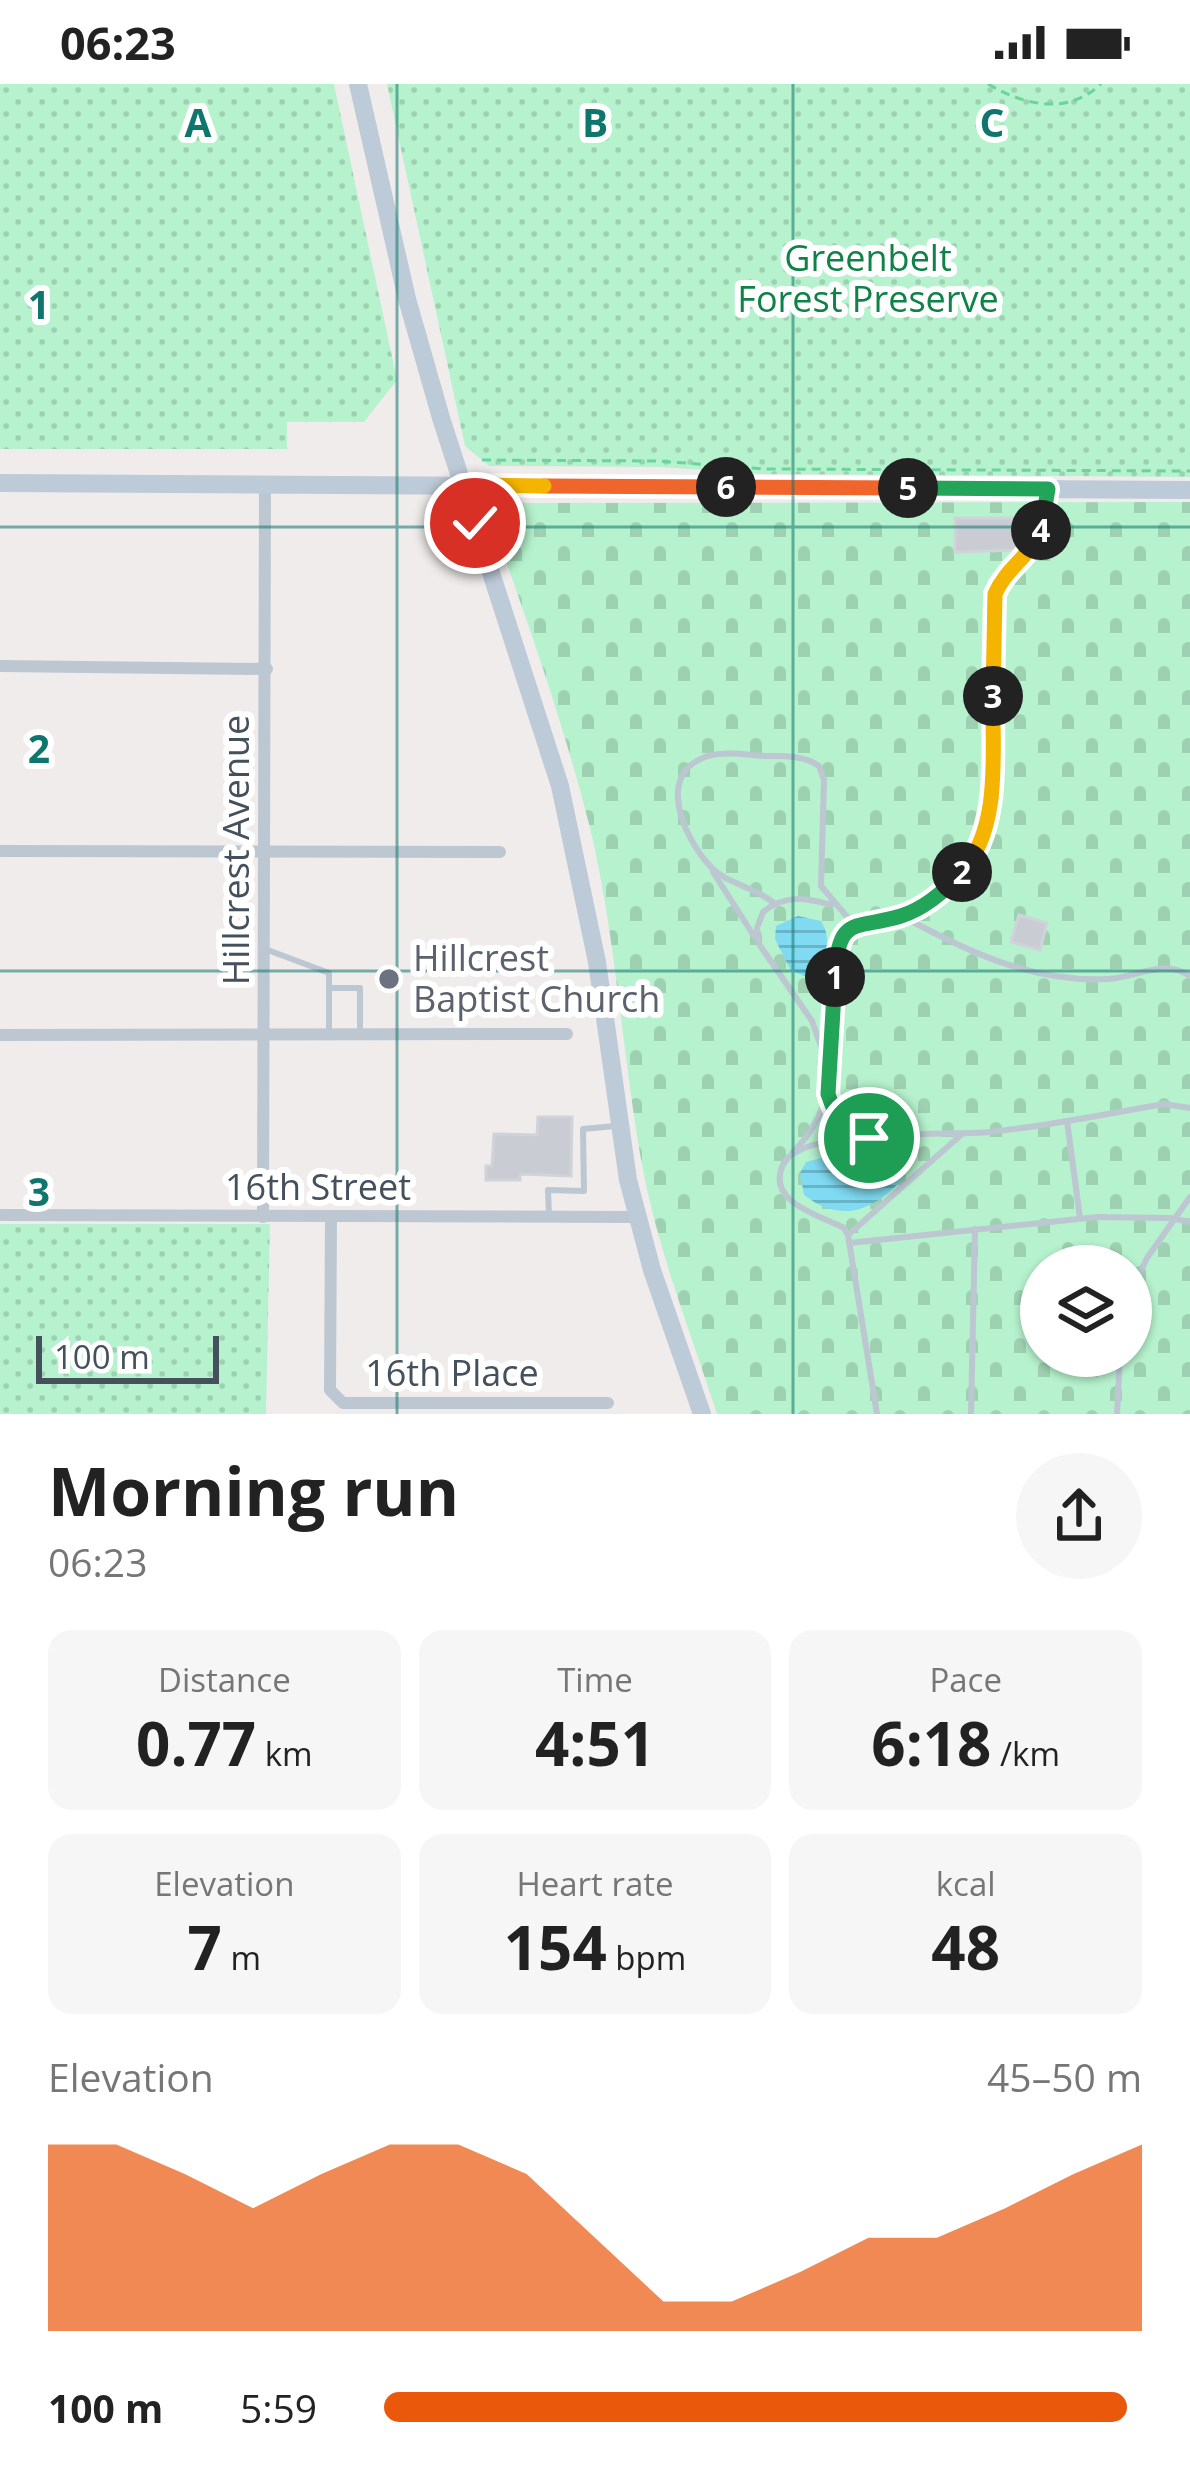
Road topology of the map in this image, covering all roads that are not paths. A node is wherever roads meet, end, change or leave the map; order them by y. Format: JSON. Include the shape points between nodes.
{"nodes":[{"id":1,"x":358,"y":84,"type":"edge"},
{"id":2,"x":0,"y":483,"type":"edge"},
{"id":3,"x":266,"y":483,"type":"junction"},
{"id":4,"x":462,"y":485,"type":"junction"},
{"id":5,"x":1048,"y":489,"type":"junction"},
{"id":6,"x":1190,"y":490,"type":"edge"},
{"id":7,"x":0,"y":666,"type":"edge"},
{"id":8,"x":267,"y":668,"type":"junction"},
{"id":9,"x":0,"y":850,"type":"edge"},
{"id":10,"x":266,"y":852,"type":"junction"},
{"id":11,"x":500,"y":852,"type":"dead end"},
{"id":12,"x":707,"y":863,"type":"junction"},
{"id":13,"x":775,"y":904,"type":"junction"},
{"id":14,"x":835,"y":906,"type":"junction"},
{"id":15,"x":902,"y":916,"type":"junction"},
{"id":16,"x":854,"y":925,"type":"junction"},
{"id":17,"x":759,"y":944,"type":"junction"},
{"id":18,"x":265,"y":949,"type":"junction"},
{"id":19,"x":1190,"y":976,"type":"edge"},
{"id":20,"x":329,"y":988,"type":"junction"},
{"id":21,"x":567,"y":1034,"type":"dead end"},
{"id":22,"x":0,"y":1035,"type":"edge"},
{"id":23,"x":264,"y":1035,"type":"junction"},
{"id":24,"x":329,"y":1036,"type":"junction"},
{"id":25,"x":360,"y":1036,"type":"junction"},
{"id":26,"x":830,"y":1073,"type":"junction"},
{"id":27,"x":828,"y":1094,"type":"junction"},
{"id":28,"x":1190,"y":1108,"type":"edge"},
{"id":29,"x":1066,"y":1121,"type":"junction"},
{"id":30,"x":618,"y":1126,"type":"junction"},
{"id":31,"x":962,"y":1134,"type":"junction"},
{"id":32,"x":869,"y":1138,"type":"junction"},
{"id":33,"x":793,"y":1153,"type":"junction"},
{"id":34,"x":1190,"y":1197,"type":"edge"},
{"id":35,"x":0,"y":1216,"type":"edge"},
{"id":36,"x":262,"y":1217,"type":"junction"},
{"id":37,"x":331,"y":1217,"type":"junction"},
{"id":38,"x":637,"y":1217,"type":"junction"},
{"id":39,"x":1080,"y":1218,"type":"junction"},
{"id":40,"x":549,"y":1219,"type":"junction"},
{"id":41,"x":1178,"y":1219,"type":"junction"},
{"id":42,"x":1190,"y":1222,"type":"edge"},
{"id":43,"x":974,"y":1229,"type":"junction"},
{"id":44,"x":848,"y":1239,"type":"junction"},
{"id":45,"x":1152,"y":1252,"type":"edge"},
{"id":46,"x":1119,"y":1377,"type":"edge"},
{"id":47,"x":608,"y":1403,"type":"dead end"},
{"id":48,"x":394,"y":1409,"type":"edge"},
{"id":49,"x":702,"y":1414,"type":"edge"},
{"id":50,"x":877,"y":1414,"type":"edge"},
{"id":51,"x":971,"y":1414,"type":"edge"},
{"id":52,"x":1117,"y":1414,"type":"edge"}],
"edges":[{"from":1,"to":4,"type":"main road","via":[[407,299]]},
{"from":2,"to":3,"type":"main road"},
{"from":3,"to":4,"type":"main road"},
{"from":3,"to":8,"type":"street","name":"Hillcrest Avenue"},
{"from":4,"to":5,"type":"main road"},
{"from":4,"to":30,"type":"main road","via":[[560,786],[597,962]]},
{"from":5,"to":6,"type":"main road"},
{"from":5,"to":15,"type":"lane","via":[[1033,547],[995,594],[986,825],[955,880]]},
{"from":7,"to":8,"type":"street"},
{"from":8,"to":10,"type":"street","name":"Hillcrest Avenue"},
{"from":9,"to":10,"type":"street"},
{"from":10,"to":11,"type":"street"},
{"from":10,"to":18,"type":"street","name":"Hillcrest Avenue"},
{"from":12,"to":13,"type":"lane"},
{"from":12,"to":14,"type":"lane","via":[[678,810],[686,770],[723,754],[807,759],[823,772],[819,877]]},
{"from":12,"to":17,"type":"lane"},
{"from":13,"to":14,"type":"lane","via":[[793,898]]},
{"from":13,"to":17,"type":"lane","via":[[760,919]]},
{"from":14,"to":16,"type":"lane"},
{"from":15,"to":16,"type":"lane"},
{"from":15,"to":19,"type":"lane","via":[[1022,970],[1059,978],[1103,980],[1168,967]]},
{"from":16,"to":26,"type":"lane","via":[[838,950]]},
{"from":17,"to":26,"type":"lane","via":[[812,1021]]},
{"from":18,"to":20,"type":"lane","via":[[329,973]]},
{"from":18,"to":23,"type":"street","name":"Hillcrest Avenue"},
{"from":20,"to":24,"type":"lane"},
{"from":20,"to":25,"type":"lane","via":[[360,988]]},
{"from":21,"to":25,"type":"street"},
{"from":22,"to":23,"type":"street"},
{"from":23,"to":24,"type":"street"},
{"from":23,"to":36,"type":"street","name":"Hillcrest Avenue"},
{"from":24,"to":25,"type":"street"},
{"from":26,"to":27,"type":"lane"},
{"from":27,"to":32,"type":"lane","via":[[847,1130]]},
{"from":27,"to":33,"type":"lane","via":[[816,1128]]},
{"from":28,"to":29,"type":"lane","via":[[1164,1104]]},
{"from":29,"to":31,"type":"lane"},
{"from":29,"to":39,"type":"lane"},
{"from":30,"to":38,"type":"main road"},
{"from":30,"to":40,"type":"lane","via":[[583,1129],[584,1191],[548,1190]]},
{"from":31,"to":32,"type":"lane"},
{"from":31,"to":44,"type":"lane"},
{"from":32,"to":33,"type":"lane"},
{"from":33,"to":44,"type":"lane","via":[[780,1176],[785,1193],[844,1228]]},
{"from":34,"to":41,"type":"lane"},
{"from":35,"to":36,"type":"street","name":"16th Street"},
{"from":36,"to":37,"type":"street","name":"16th Street"},
{"from":37,"to":40,"type":"street","name":"16th Street"},
{"from":37,"to":48,"type":"street","name":"16th Place","via":[[330,1390],[343,1403]]},
{"from":38,"to":40,"type":"street","name":"16th Street"},
{"from":38,"to":49,"type":"main road"},
{"from":39,"to":41,"type":"lane"},
{"from":39,"to":43,"type":"lane"},
{"from":41,"to":42,"type":"lane"},
{"from":41,"to":45,"type":"lane"},
{"from":43,"to":44,"type":"lane"},
{"from":43,"to":51,"type":"lane"},
{"from":44,"to":50,"type":"lane"},
{"from":46,"to":52,"type":"lane"},
{"from":47,"to":48,"type":"street","name":"16th Place"}]}
